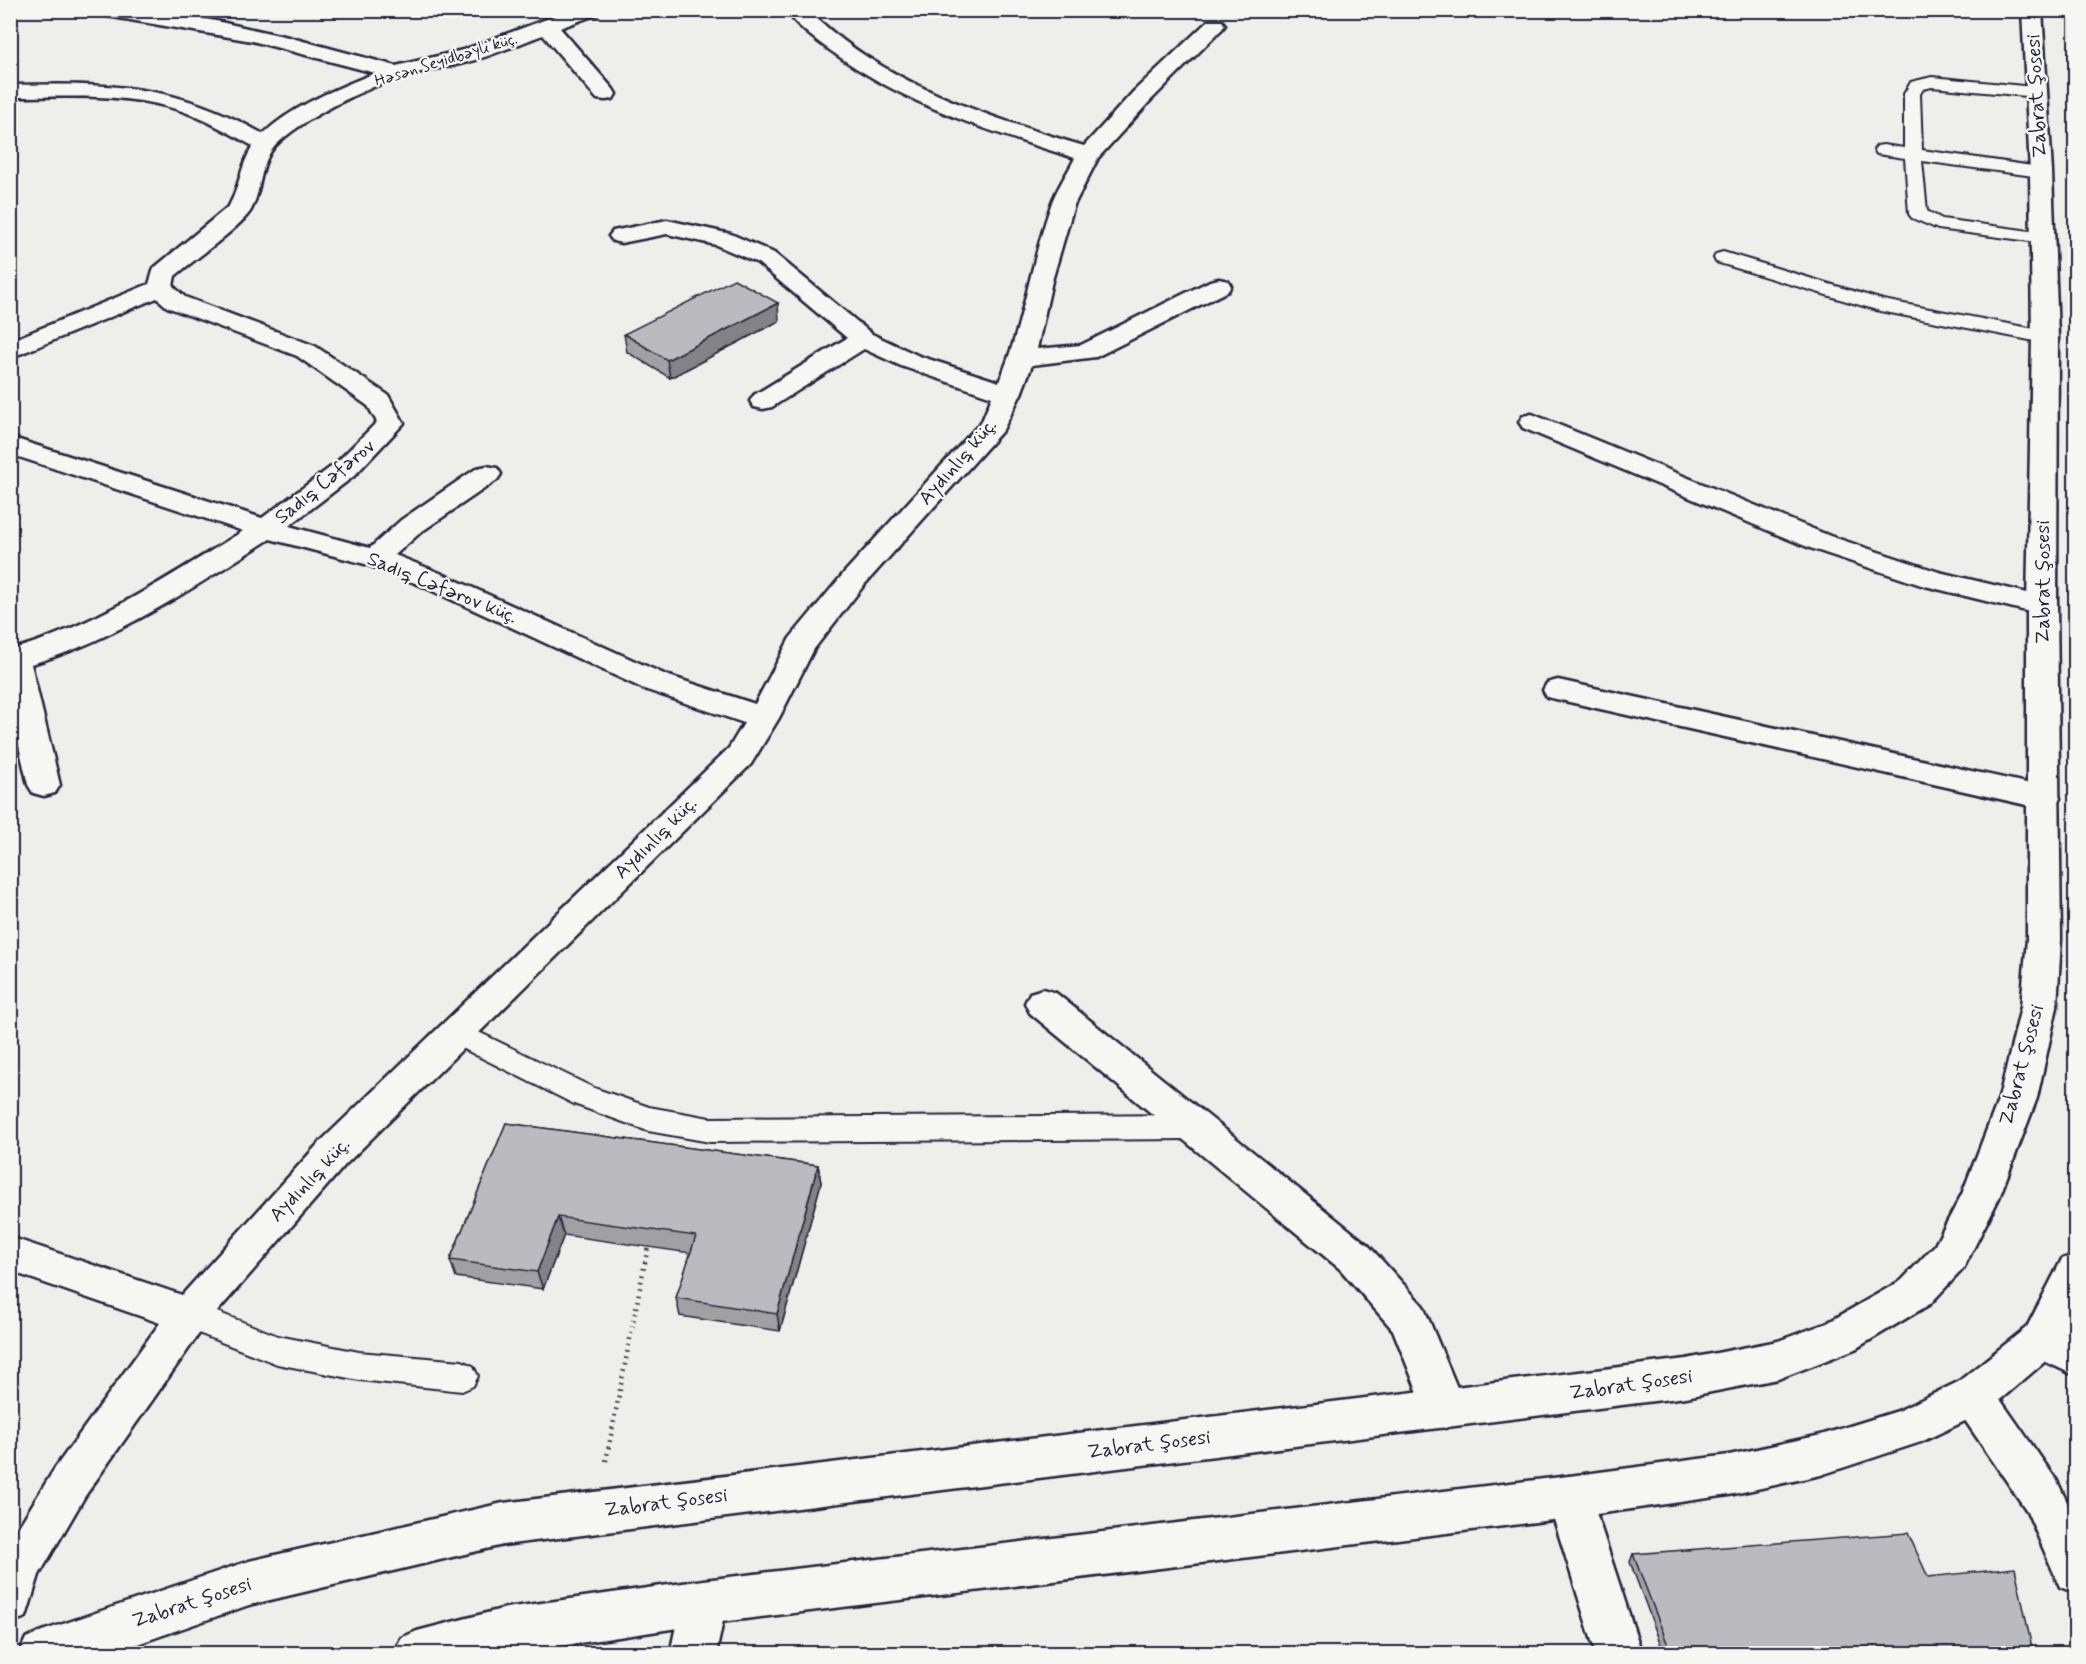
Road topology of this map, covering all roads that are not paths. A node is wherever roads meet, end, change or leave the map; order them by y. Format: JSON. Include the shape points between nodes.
{"nodes":[{"id":1,"x":591,"y":10,"type":"edge"},
{"id":2,"x":796,"y":10,"type":"edge"},
{"id":3,"x":2032,"y":10,"type":"edge"},
{"id":4,"x":115,"y":11,"type":"edge"},
{"id":5,"x":1215,"y":25,"type":"dead end"},
{"id":6,"x":548,"y":27,"type":"junction"},
{"id":7,"x":395,"y":72,"type":"junction"},
{"id":8,"x":10,"y":91,"type":"edge"},
{"id":9,"x":2037,"y":92,"type":"junction"},
{"id":10,"x":605,"y":94,"type":"dead end"},
{"id":11,"x":265,"y":144,"type":"junction"},
{"id":12,"x":1883,"y":150,"type":"dead end"},
{"id":13,"x":1913,"y":154,"type":"junction"},
{"id":14,"x":1088,"y":155,"type":"junction"},
{"id":15,"x":2041,"y":172,"type":"junction"},
{"id":16,"x":621,"y":236,"type":"dead end"},
{"id":17,"x":2044,"y":238,"type":"junction"},
{"id":18,"x":1723,"y":258,"type":"dead end"},
{"id":19,"x":1219,"y":286,"type":"dead end"},
{"id":20,"x":160,"y":288,"type":"junction"},
{"id":21,"x":2045,"y":337,"type":"junction"},
{"id":22,"x":863,"y":339,"type":"junction"},
{"id":23,"x":10,"y":350,"type":"edge"},
{"id":24,"x":1022,"y":358,"type":"junction"},
{"id":25,"x":1008,"y":394,"type":"junction"},
{"id":26,"x":763,"y":401,"type":"dead end"},
{"id":27,"x":1532,"y":422,"type":"dead end"},
{"id":28,"x":10,"y":445,"type":"edge"},
{"id":29,"x":487,"y":474,"type":"dead end"},
{"id":30,"x":267,"y":529,"type":"junction"},
{"id":31,"x":375,"y":558,"type":"junction"},
{"id":32,"x":2042,"y":606,"type":"junction"},
{"id":33,"x":13,"y":659,"type":"edge"},
{"id":34,"x":1558,"y":690,"type":"dead end"},
{"id":35,"x":763,"y":718,"type":"junction"},
{"id":36,"x":44,"y":785,"type":"dead end"},
{"id":37,"x":2044,"y":798,"type":"junction"},
{"id":38,"x":1043,"y":1004,"type":"dead end"},
{"id":39,"x":458,"y":1033,"type":"junction"},
{"id":40,"x":1193,"y":1127,"type":"junction"},
{"id":41,"x":10,"y":1254,"type":"edge"},
{"id":42,"x":2076,"y":1271,"type":"edge"},
{"id":43,"x":189,"y":1315,"type":"junction"},
{"id":44,"x":2058,"y":1349,"type":"edge"},
{"id":45,"x":462,"y":1376,"type":"dead end"},
{"id":46,"x":1973,"y":1396,"type":"junction"},
{"id":47,"x":1445,"y":1409,"type":"junction"},
{"id":48,"x":1569,"y":1497,"type":"junction"},
{"id":49,"x":2076,"y":1572,"type":"edge"},
{"id":50,"x":10,"y":1601,"type":"edge"},
{"id":51,"x":704,"y":1602,"type":"junction"},
{"id":52,"x":42,"y":1653,"type":"edge"},
{"id":53,"x":417,"y":1653,"type":"edge"},
{"id":54,"x":693,"y":1653,"type":"edge"},
{"id":55,"x":1619,"y":1653,"type":"edge"}],
"edges":[{"from":1,"to":6,"type":"street","name":"Həsən Seyidbəyli küç."},
{"from":2,"to":14,"type":"street","via":[[830,41],[900,85],[996,126]]},
{"from":3,"to":9,"type":"street","name":"Zabrat şosesi"},
{"from":4,"to":7,"type":"street","via":[[315,48]]},
{"from":5,"to":14,"type":"street","name":"Aydınlıq küç."},
{"from":6,"to":7,"type":"street","name":"Həsən Seyidbəyli küç.","via":[[469,55]]},
{"from":6,"to":10,"type":"street"},
{"from":7,"to":11,"type":"street","name":"Həsən Seyidbəyli küç.","via":[[308,112]]},
{"from":8,"to":11,"type":"street","via":[[81,90],[174,101],[212,115]]},
{"from":9,"to":13,"type":"lane","via":[[1932,82],[1917,85],[1911,94]]},
{"from":9,"to":15,"type":"street","name":"Zabrat şosesi"},
{"from":11,"to":20,"type":"street","name":"Həsən Seyidbəyli küç.","via":[[254,162],[239,210],[163,273]]},
{"from":12,"to":13,"type":"lane"},
{"from":13,"to":15,"type":"lane"},
{"from":13,"to":17,"type":"lane","via":[[1918,214],[1938,224]]},
{"from":14,"to":24,"type":"street","name":"Aydınlıq küç.","via":[[1062,205]]},
{"from":15,"to":17,"type":"street","name":"Zabrat şosesi"},
{"from":16,"to":22,"type":"street","via":[[667,227],[723,239],[766,258]]},
{"from":17,"to":21,"type":"street","name":"Zabrat şosesi"},
{"from":18,"to":21,"type":"lane","via":[[1880,305]]},
{"from":19,"to":24,"type":"street","via":[[1088,352]]},
{"from":20,"to":23,"type":"street"},
{"from":20,"to":30,"type":"street","name":"Sadıq Cəfərov","via":[[176,302],[306,351],[379,401],[391,423],[365,454]]},
{"from":21,"to":32,"type":"street","name":"Zabrat şosesi"},
{"from":22,"to":25,"type":"street","via":[[910,361]]},
{"from":22,"to":26,"type":"street"},
{"from":24,"to":25,"type":"street","name":"Aydınlıq küç."},
{"from":25,"to":35,"type":"street","name":"Aydınlıq küç.","via":[[994,424],[854,579],[801,645]]},
{"from":27,"to":32,"type":"street","via":[[1820,542],[1931,579]]},
{"from":28,"to":30,"type":"street","name":"Sadıq Cəfərov küç."},
{"from":29,"to":31,"type":"street","via":[[411,526]]},
{"from":30,"to":31,"type":"street","name":"Sadıq Cəfərov küç."},
{"from":30,"to":33,"type":"street","name":"Sadıq Cəfərov","via":[[129,610]]},
{"from":31,"to":35,"type":"street","name":"Sadıq Cəfərov küç.","via":[[656,682]]},
{"from":32,"to":37,"type":"street","name":"Zabrat şosesi"},
{"from":33,"to":36,"type":"street"},
{"from":34,"to":37,"type":"street"},
{"from":35,"to":39,"type":"street","name":"Aydınlıq küç.","via":[[740,756]]},
{"from":37,"to":47,"type":"street","name":"Zabrat şosesi","via":[[2044,939],[2039,1007],[2018,1098],[1980,1198],[1959,1238],[1949,1257],[1916,1292],[1841,1336],[1778,1360],[1686,1378]]},
{"from":38,"to":40,"type":"street"},
{"from":39,"to":40,"type":"lane","via":[[584,1096],[648,1119],[710,1130]]},
{"from":39,"to":43,"type":"street","name":"Aydınlıq küç.","via":[[332,1154]]},
{"from":40,"to":47,"type":"street","via":[[1354,1257],[1409,1319]]},
{"from":41,"to":43,"type":"street"},
{"from":42,"to":44,"type":"street"},
{"from":43,"to":45,"type":"lane","via":[[277,1350],[359,1366]]},
{"from":43,"to":50,"type":"street","name":"Aydınlıq küç.","via":[[70,1482],[20,1568]]},
{"from":44,"to":46,"type":"street"},
{"from":46,"to":48,"type":"street","via":[[1906,1428],[1821,1455],[1729,1475]]},
{"from":46,"to":49,"type":"street","via":[[2042,1496]]},
{"from":47,"to":52,"type":"street","name":"Zabrat şosesi","via":[[503,1524],[249,1583]]},
{"from":48,"to":51,"type":"street"},
{"from":48,"to":55,"type":"street"},
{"from":51,"to":53,"type":"street","via":[[506,1631]]},
{"from":51,"to":54,"type":"street"}]}
